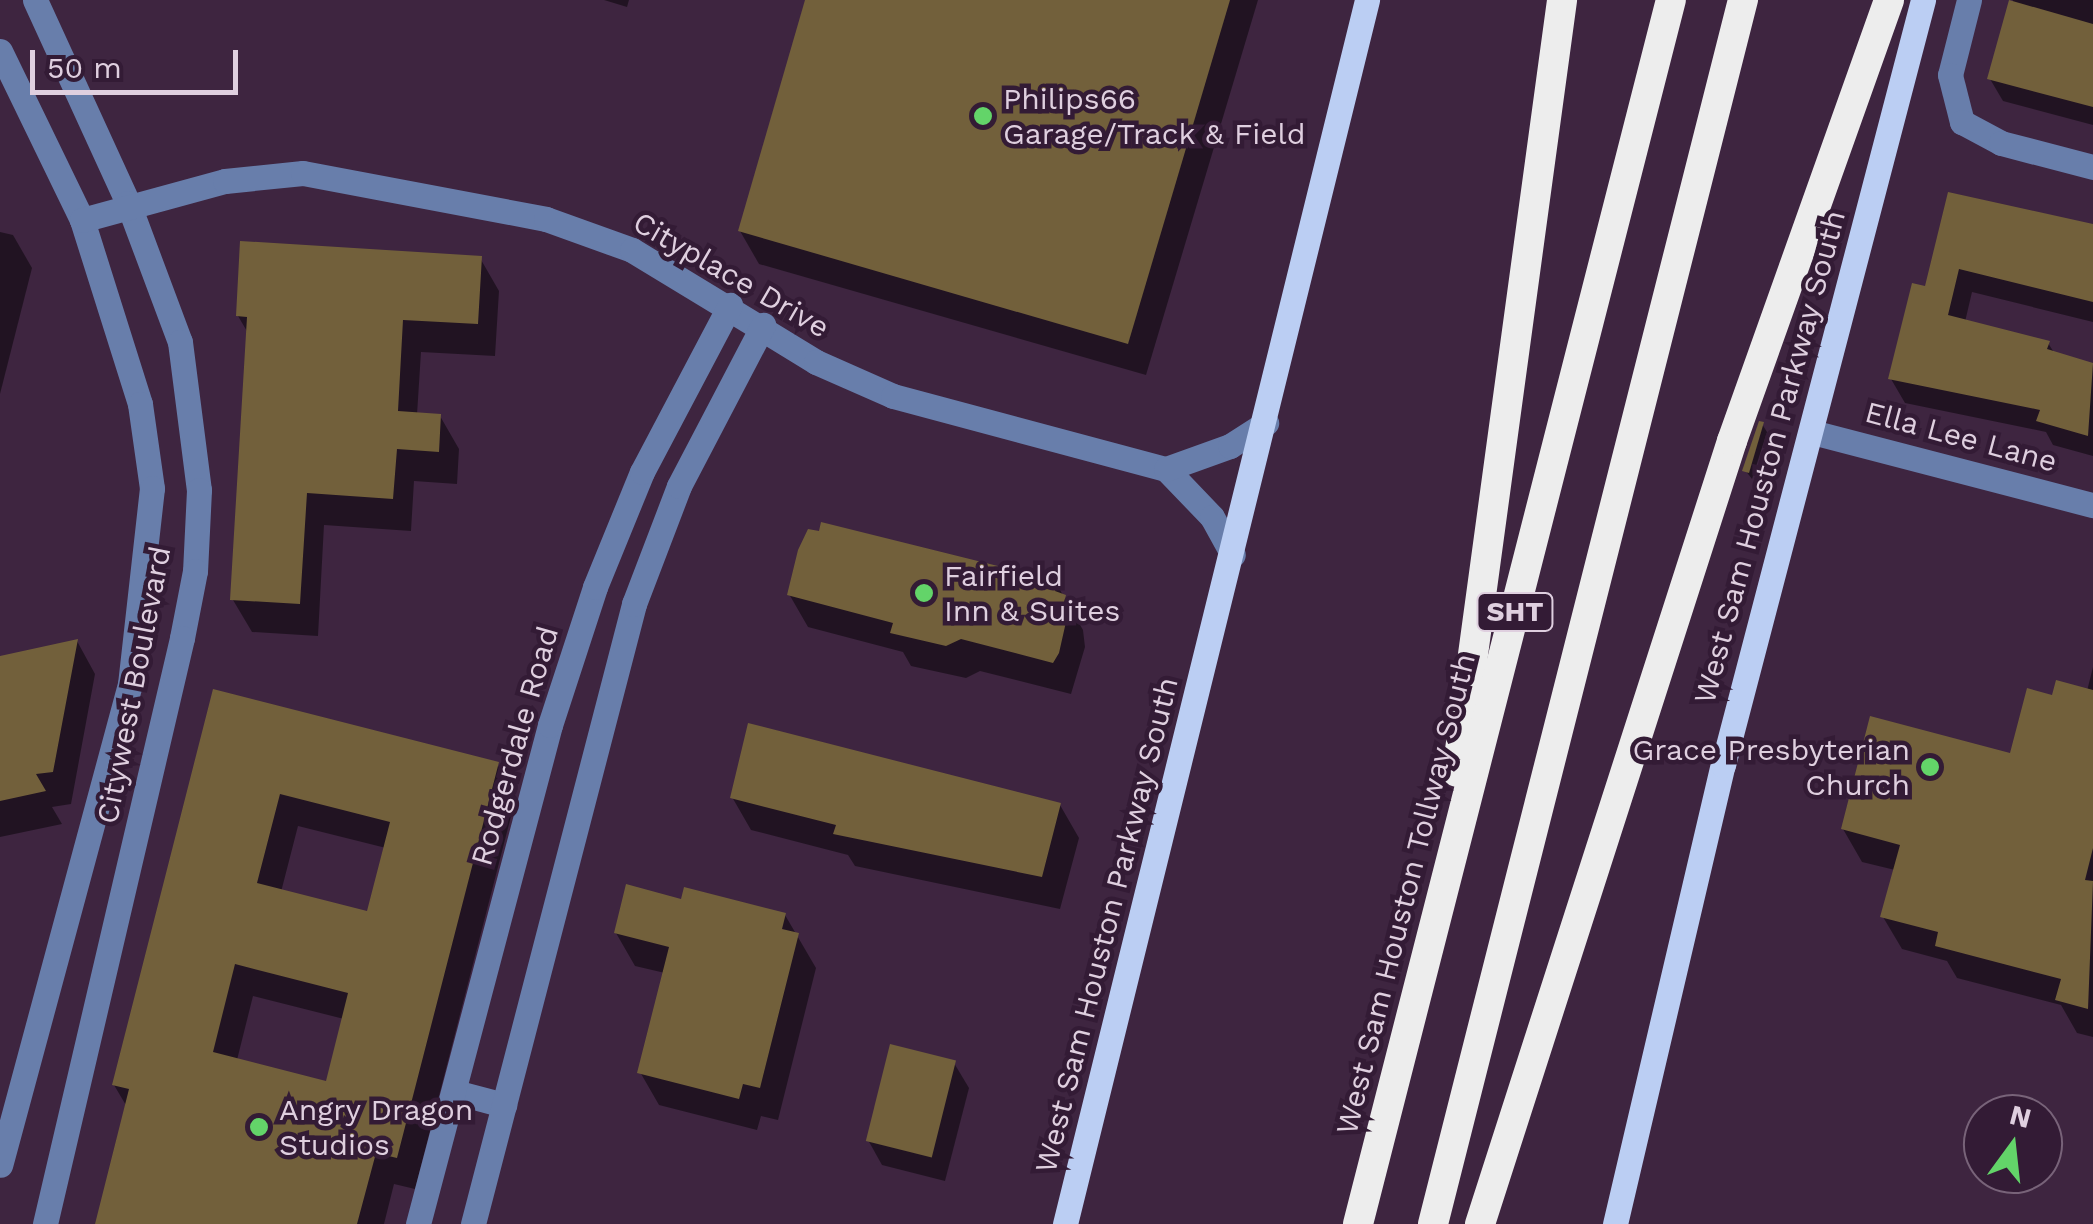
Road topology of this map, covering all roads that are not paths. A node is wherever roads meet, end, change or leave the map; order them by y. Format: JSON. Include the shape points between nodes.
{"nodes":[{"id":1,"x":36,"y":0,"type":"edge"},
{"id":2,"x":1368,"y":0,"type":"edge"},
{"id":3,"x":1562,"y":0,"type":"edge"},
{"id":4,"x":1672,"y":0,"type":"edge"},
{"id":5,"x":1742,"y":0,"type":"edge"},
{"id":6,"x":1889,"y":0,"type":"edge"},
{"id":7,"x":1923,"y":0,"type":"edge"},
{"id":8,"x":1969,"y":0,"type":"edge"},
{"id":9,"x":0,"y":51,"type":"edge"},
{"id":10,"x":2093,"y":167,"type":"edge"},
{"id":11,"x":128,"y":203,"type":"junction"},
{"id":12,"x":82,"y":220,"type":"junction"},
{"id":13,"x":730,"y":306,"type":"junction"},
{"id":14,"x":763,"y":326,"type":"junction"},
{"id":15,"x":1266,"y":423,"type":"junction"},
{"id":16,"x":1812,"y":432,"type":"junction"},
{"id":17,"x":1166,"y":469,"type":"junction"},
{"id":18,"x":2093,"y":505,"type":"edge"},
{"id":19,"x":1233,"y":555,"type":"junction"},
{"id":20,"x":550,"y":725,"type":"junction"},
{"id":21,"x":595,"y":738,"type":"junction"},
{"id":22,"x":1438,"y":909,"type":"junction"},
{"id":23,"x":455,"y":1092,"type":"junction"},
{"id":24,"x":504,"y":1105,"type":"junction"},
{"id":25,"x":0,"y":1165,"type":"edge"},
{"id":26,"x":45,"y":1224,"type":"edge"},
{"id":27,"x":418,"y":1224,"type":"edge"},
{"id":28,"x":473,"y":1224,"type":"edge"},
{"id":29,"x":1066,"y":1224,"type":"edge"},
{"id":30,"x":1358,"y":1224,"type":"edge"},
{"id":31,"x":1433,"y":1224,"type":"edge"},
{"id":32,"x":1480,"y":1224,"type":"edge"},
{"id":33,"x":1615,"y":1224,"type":"edge"}],
"edges":[{"from":1,"to":11,"type":"street","name":"Citywest Boulevard"},
{"from":2,"to":15,"type":"main road","name":"West Sam Houston Parkway South"},
{"from":3,"to":22,"type":"highway"},
{"from":4,"to":22,"type":"highway","name":"West Sam Houston Tollway South","number":"SHT"},
{"from":5,"to":31,"type":"highway","number":"SHT"},
{"from":6,"to":32,"type":"highway","via":[[1732,441]]},
{"from":7,"to":16,"type":"main road","name":"West Sam Houston Parkway South"},
{"from":8,"to":10,"type":"street","via":[[1950,75],[1962,122],[2001,143]]},
{"from":9,"to":12,"type":"street","name":"Citywest Boulevard"},
{"from":11,"to":12,"type":"street","name":"Cityplace Drive"},
{"from":11,"to":13,"type":"street","name":"Cityplace Drive","via":[[224,181],[303,173],[546,220],[632,250]]},
{"from":11,"to":26,"type":"street","name":"Citywest Boulevard","via":[[180,342],[199,490],[195,571]]},
{"from":12,"to":25,"type":"street","name":"Citywest Boulevard","via":[[140,404],[152,488],[130,684]]},
{"from":13,"to":14,"type":"street","name":"Cityplace Drive"},
{"from":13,"to":20,"type":"street","name":"Rodgerdale Road","via":[[642,472]]},
{"from":14,"to":17,"type":"street","name":"Cityplace Drive","via":[[816,362],[892,396]]},
{"from":14,"to":21,"type":"street","via":[[678,486]]},
{"from":15,"to":17,"type":"street","via":[[1230,446]]},
{"from":15,"to":19,"type":"main road","name":"West Sam Houston Parkway South"},
{"from":16,"to":18,"type":"street","name":"Ella Lee Lane"},
{"from":16,"to":33,"type":"main road","name":"West Sam Houston Parkway South","via":[[1723,765]]},
{"from":17,"to":19,"type":"street","via":[[1212,517]]},
{"from":19,"to":29,"type":"main road","name":"West Sam Houston Parkway South"},
{"from":20,"to":21,"type":"street"},
{"from":20,"to":23,"type":"street","name":"Rodgerdale Road"},
{"from":21,"to":24,"type":"street"},
{"from":22,"to":30,"type":"highway","name":"West Sam Houston Tollway South","number":"SHT"},
{"from":23,"to":24,"type":"street"},
{"from":23,"to":27,"type":"street","name":"Rodgerdale Road"},
{"from":24,"to":28,"type":"street"}]}
